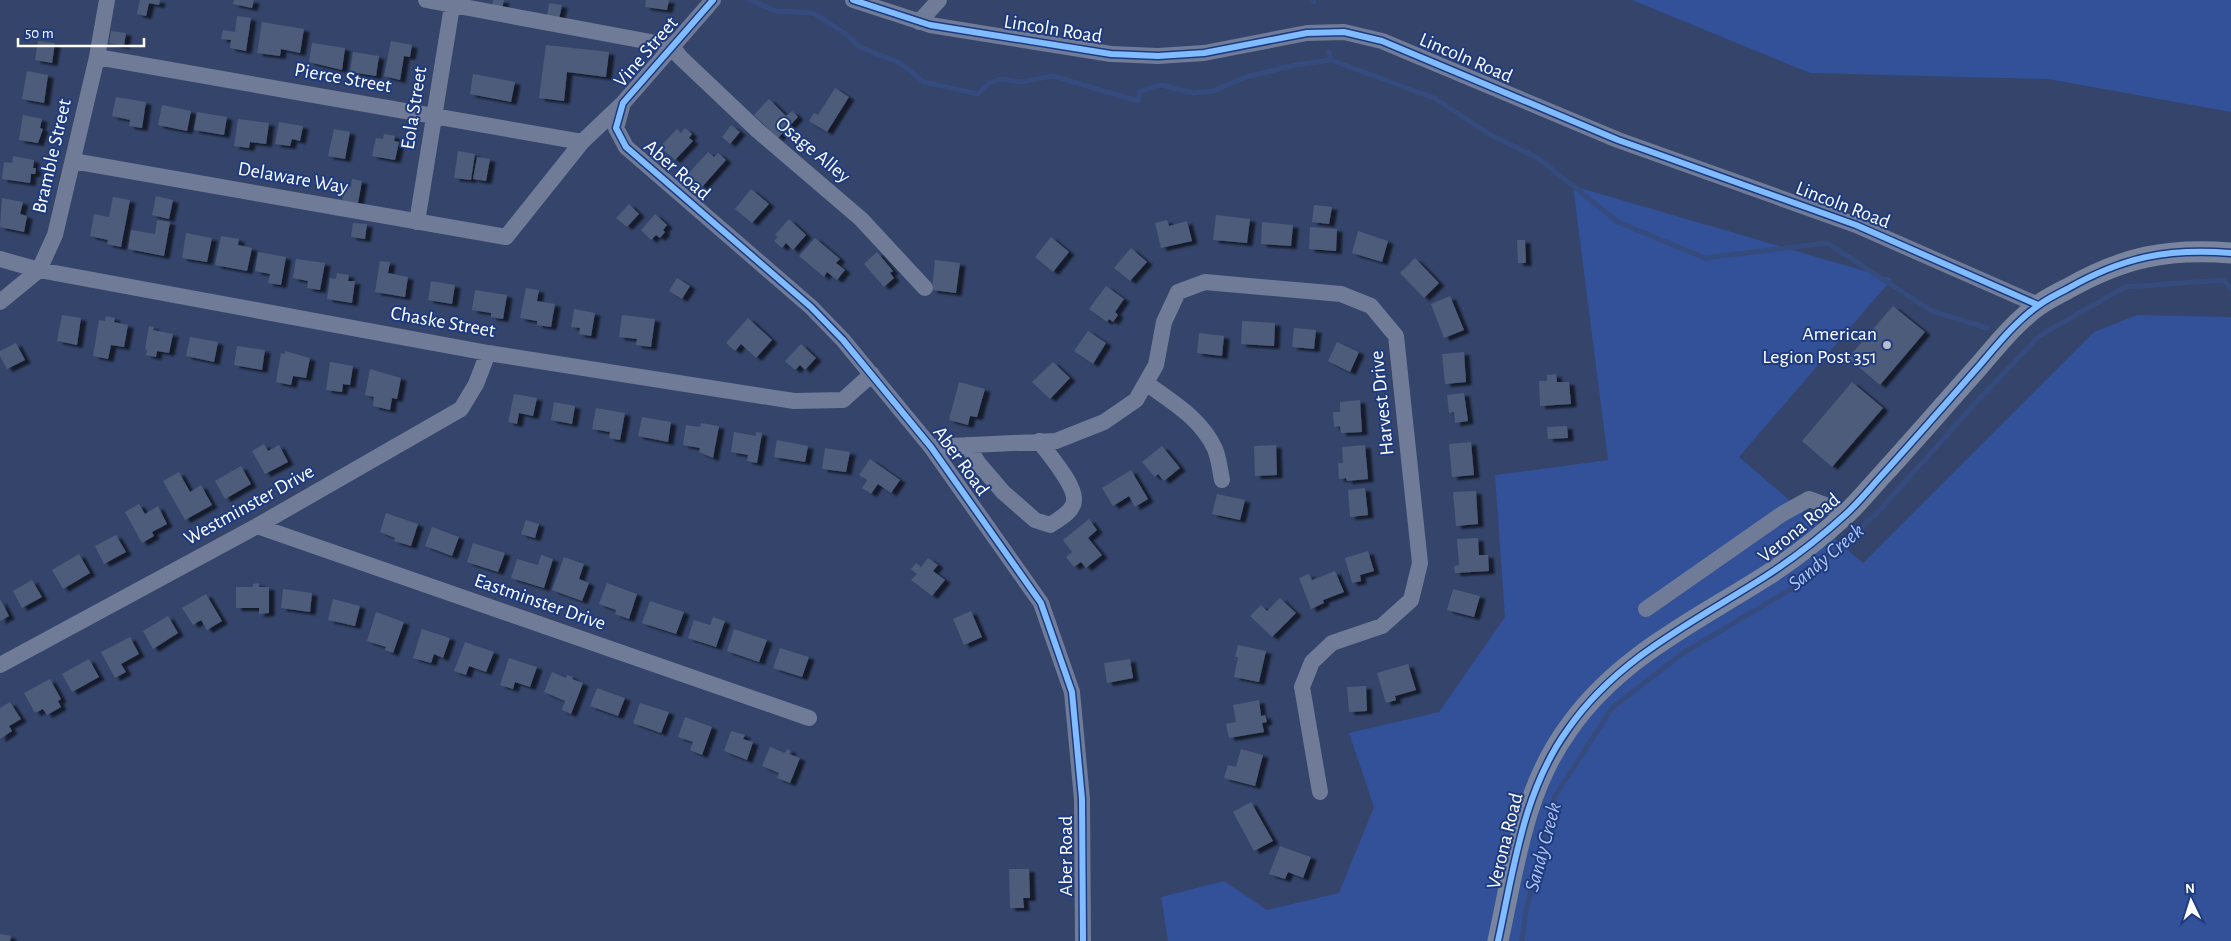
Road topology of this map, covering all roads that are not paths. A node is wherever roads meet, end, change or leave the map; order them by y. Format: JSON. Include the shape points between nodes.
{"nodes":[{"id":1,"x":107,"y":0,"type":"edge"},
{"id":2,"x":426,"y":0,"type":"edge"},
{"id":3,"x":713,"y":0,"type":"edge"},
{"id":4,"x":853,"y":0,"type":"edge"},
{"id":5,"x":939,"y":0,"type":"edge"},
{"id":6,"x":453,"y":2,"type":"edge"},
{"id":7,"x":919,"y":22,"type":"junction"},
{"id":8,"x":672,"y":46,"type":"junction"},
{"id":9,"x":97,"y":57,"type":"junction"},
{"id":10,"x":623,"y":103,"type":"junction"},
{"id":11,"x":434,"y":115,"type":"junction"},
{"id":12,"x":582,"y":142,"type":"junction"},
{"id":13,"x":73,"y":160,"type":"junction"},
{"id":14,"x":417,"y":222,"type":"junction"},
{"id":15,"x":506,"y":237,"type":"joint"},
{"id":16,"x":2231,"y":253,"type":"edge"},
{"id":17,"x":0,"y":260,"type":"edge"},
{"id":18,"x":39,"y":270,"type":"junction"},
{"id":19,"x":925,"y":288,"type":"dead end"},
{"id":20,"x":0,"y":302,"type":"edge"},
{"id":21,"x":2038,"y":305,"type":"junction"},
{"id":22,"x":488,"y":352,"type":"junction"},
{"id":23,"x":872,"y":374,"type":"junction"},
{"id":24,"x":1146,"y":383,"type":"junction"},
{"id":25,"x":1039,"y":441,"type":"junction"},
{"id":26,"x":967,"y":444,"type":"junction"},
{"id":27,"x":931,"y":446,"type":"junction"},
{"id":28,"x":1222,"y":480,"type":"dead end"},
{"id":29,"x":1847,"y":513,"type":"junction"},
{"id":30,"x":257,"y":526,"type":"junction"},
{"id":31,"x":1646,"y":610,"type":"dead end"},
{"id":32,"x":0,"y":665,"type":"edge"},
{"id":33,"x":809,"y":718,"type":"dead end"},
{"id":34,"x":1320,"y":792,"type":"dead end"},
{"id":35,"x":1083,"y":941,"type":"edge"},
{"id":36,"x":1498,"y":941,"type":"edge"}],
"edges":[{"from":1,"to":9,"type":"street","name":"Bramble Street"},
{"from":2,"to":6,"type":"street"},
{"from":3,"to":8,"type":"street","name":"Vine Street"},
{"from":4,"to":7,"type":"street","name":"Lincoln Road"},
{"from":5,"to":7,"type":"street"},
{"from":6,"to":8,"type":"street"},
{"from":6,"to":11,"type":"street","name":"Eola Street"},
{"from":7,"to":21,"type":"street","name":"Lincoln Road","via":[[1111,54],[1158,56],[1204,53],[1307,33],[1344,32],[1382,41],[1618,140],[1856,225]]},
{"from":8,"to":10,"type":"street","name":"Vine Street"},
{"from":8,"to":19,"type":"street","name":"Osage Alley","via":[[757,130],[861,219]]},
{"from":9,"to":11,"type":"street","name":"Pierce Street"},
{"from":9,"to":13,"type":"street","name":"Bramble Street"},
{"from":10,"to":12,"type":"street","name":"Vine Street"},
{"from":10,"to":23,"type":"street","name":"Aber Road","via":[[616,128],[626,147],[811,307]]},
{"from":11,"to":12,"type":"street","name":"Pierce Street"},
{"from":11,"to":14,"type":"street","name":"Eola Street"},
{"from":12,"to":15,"type":"street","name":"Vine Street"},
{"from":13,"to":14,"type":"street","name":"Delaware Way"},
{"from":13,"to":18,"type":"street","name":"Bramble Street","via":[[55,235]]},
{"from":14,"to":15,"type":"street","name":"Delaware Way"},
{"from":16,"to":21,"type":"main road","name":"Verona Road","via":[[2184,251],[2148,255],[2115,265]]},
{"from":17,"to":18,"type":"street","name":"Chaske Street"},
{"from":18,"to":20,"type":"street","name":"Bramble Street"},
{"from":18,"to":22,"type":"street","name":"Chaske Street"},
{"from":21,"to":29,"type":"main road","name":"Verona Road","via":[[2005,336]]},
{"from":22,"to":23,"type":"street","name":"Chaske Street","via":[[794,401],[843,400]]},
{"from":22,"to":30,"type":"street","name":"Westminster Drive","via":[[476,384],[461,409]]},
{"from":23,"to":27,"type":"street","name":"Aber Road"},
{"from":24,"to":25,"type":"street","name":"Harvest Drive","via":[[1136,400],[1104,422],[1056,441]]},
{"from":24,"to":28,"type":"street","via":[[1190,415],[1204,430],[1216,451]]},
{"from":24,"to":34,"type":"street","name":"Harvest Drive","via":[[1156,364],[1164,322],[1178,292],[1205,282],[1341,294],[1371,306],[1396,336],[1420,564],[1411,600],[1382,626],[1332,643],[1312,662],[1302,687]]},
{"from":25,"to":26,"type":"street","name":"Harvest Drive"},
{"from":25,"to":26,"type":"street","via":[[1073,489],[1074,502],[1066,514],[1050,525],[1035,520],[1003,492]]},
{"from":26,"to":27,"type":"street","name":"Harvest Drive"},
{"from":27,"to":35,"type":"street","name":"Aber Road","via":[[1040,603],[1072,692],[1082,799]]},
{"from":29,"to":31,"type":"street","via":[[1810,499],[1782,514]]},
{"from":29,"to":36,"type":"main road","name":"Verona Road","via":[[1768,575],[1633,660],[1584,706],[1550,756],[1534,792],[1522,826]]},
{"from":30,"to":32,"type":"street","name":"Westminster Drive"},
{"from":30,"to":33,"type":"street","name":"Eastminster Drive"}]}
